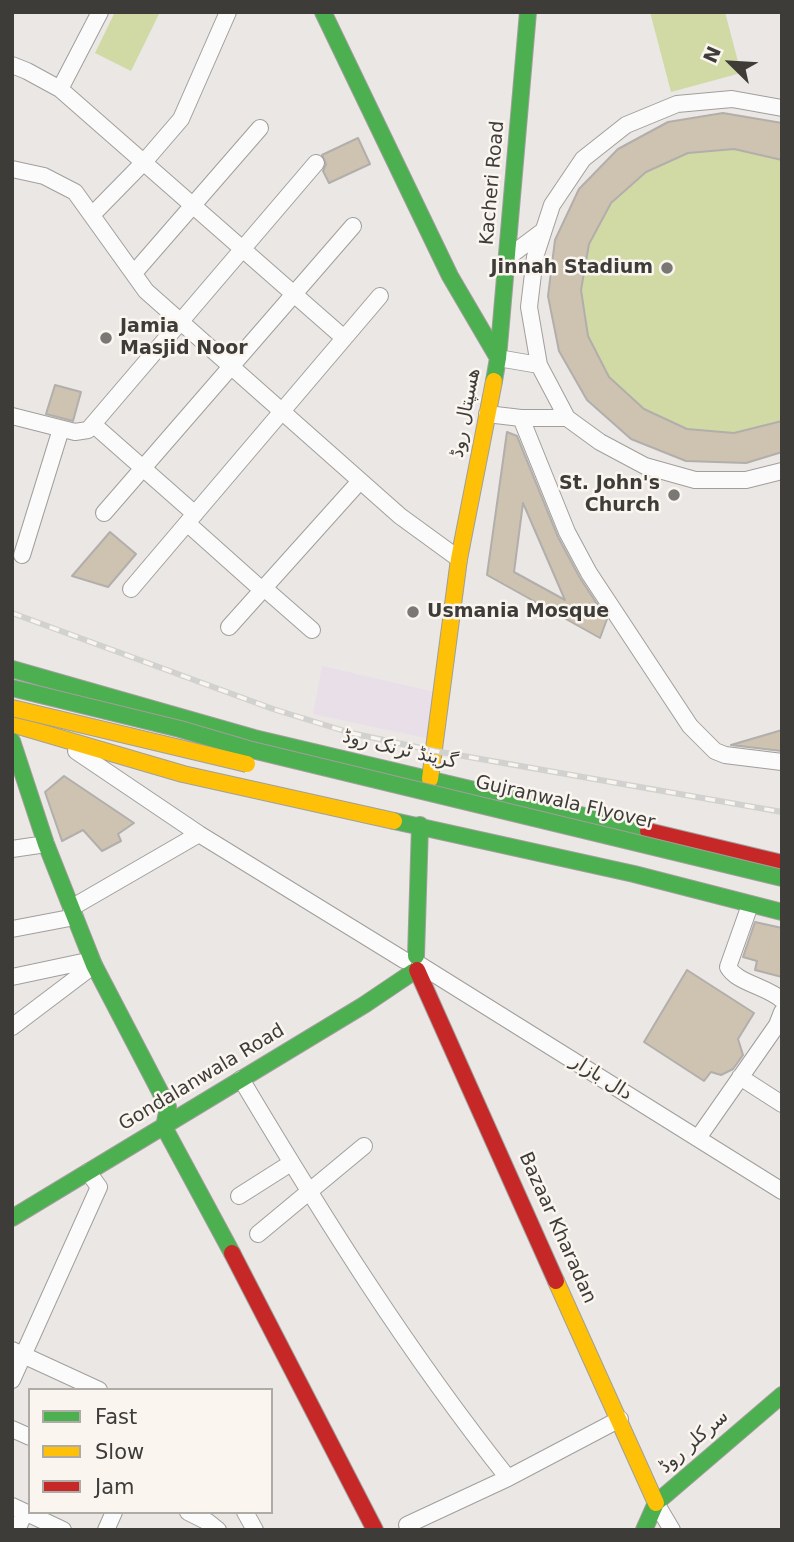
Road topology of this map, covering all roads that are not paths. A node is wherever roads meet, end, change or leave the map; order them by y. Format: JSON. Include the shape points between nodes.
{"nodes":[{"id":1,"x":100,"y":12,"type":"edge"},
{"id":2,"x":228,"y":12,"type":"edge"},
{"id":3,"x":323,"y":12,"type":"edge"},
{"id":4,"x":528,"y":12,"type":"edge"},
{"id":5,"x":12,"y":65,"type":"edge"},
{"id":6,"x":60,"y":89,"type":"junction"},
{"id":7,"x":782,"y":108,"type":"edge"},
{"id":8,"x":260,"y":128,"type":"dead end"},
{"id":9,"x":144,"y":162,"type":"junction"},
{"id":10,"x":316,"y":163,"type":"dead end"},
{"id":11,"x":12,"y":169,"type":"edge"},
{"id":12,"x":193,"y":205,"type":"junction"},
{"id":13,"x":93,"y":214,"type":"junction"},
{"id":14,"x":353,"y":226,"type":"dead end"},
{"id":15,"x":543,"y":231,"type":"junction"},
{"id":16,"x":243,"y":248,"type":"junction"},
{"id":17,"x":507,"y":258,"type":"junction"},
{"id":18,"x":134,"y":273,"type":"junction"},
{"id":19,"x":295,"y":293,"type":"junction"},
{"id":20,"x":380,"y":296,"type":"dead end"},
{"id":21,"x":181,"y":323,"type":"junction"},
{"id":22,"x":345,"y":338,"type":"junction"},
{"id":23,"x":498,"y":358,"type":"junction"},
{"id":24,"x":539,"y":365,"type":"junction"},
{"id":25,"x":230,"y":367,"type":"junction"},
{"id":26,"x":282,"y":411,"type":"junction"},
{"id":27,"x":488,"y":414,"type":"junction"},
{"id":28,"x":12,"y":416,"type":"edge"},
{"id":29,"x":521,"y":418,"type":"junction"},
{"id":30,"x":567,"y":418,"type":"junction"},
{"id":31,"x":94,"y":425,"type":"junction"},
{"id":32,"x":61,"y":429,"type":"junction"},
{"id":33,"x":144,"y":469,"type":"junction"},
{"id":34,"x":782,"y":471,"type":"edge"},
{"id":35,"x":360,"y":481,"type":"junction"},
{"id":36,"x":104,"y":513,"type":"dead end"},
{"id":37,"x":191,"y":518,"type":"junction"},
{"id":38,"x":22,"y":555,"type":"dead end"},
{"id":39,"x":459,"y":559,"type":"junction"},
{"id":40,"x":131,"y":589,"type":"dead end"},
{"id":41,"x":263,"y":589,"type":"junction"},
{"id":42,"x":229,"y":627,"type":"dead end"},
{"id":43,"x":312,"y":630,"type":"dead end"},
{"id":44,"x":12,"y":669,"type":"edge"},
{"id":45,"x":12,"y":688,"type":"edge"},
{"id":46,"x":12,"y":709,"type":"edge"},
{"id":47,"x":12,"y":724,"type":"edge"},
{"id":48,"x":53,"y":736,"type":"junction"},
{"id":49,"x":254,"y":738,"type":"junction"},
{"id":50,"x":12,"y":741,"type":"edge"},
{"id":51,"x":782,"y":762,"type":"edge"},
{"id":52,"x":430,"y":779,"type":"junction"},
{"id":53,"x":239,"y":787,"type":"junction"},
{"id":54,"x":420,"y":825,"type":"junction"},
{"id":55,"x":639,"y":829,"type":"junction"},
{"id":56,"x":199,"y":834,"type":"junction"},
{"id":57,"x":46,"y":844,"type":"junction"},
{"id":58,"x":12,"y":849,"type":"edge"},
{"id":59,"x":782,"y":863,"type":"edge"},
{"id":60,"x":634,"y":874,"type":"junction"},
{"id":61,"x":782,"y":878,"type":"edge"},
{"id":62,"x":782,"y":893,"type":"edge"},
{"id":63,"x":750,"y":905,"type":"junction"},
{"id":64,"x":73,"y":912,"type":"junction"},
{"id":65,"x":782,"y":912,"type":"edge"},
{"id":66,"x":12,"y":929,"type":"edge"},
{"id":67,"x":93,"y":962,"type":"junction"},
{"id":68,"x":412,"y":965,"type":"junction"},
{"id":69,"x":12,"y":977,"type":"edge"},
{"id":70,"x":782,"y":1000,"type":"edge"},
{"id":71,"x":780,"y":1021,"type":"edge"},
{"id":72,"x":12,"y":1027,"type":"edge"},
{"id":73,"x":740,"y":1077,"type":"junction"},
{"id":74,"x":241,"y":1079,"type":"junction"},
{"id":75,"x":782,"y":1104,"type":"edge"},
{"id":76,"x":168,"y":1107,"type":"junction"},
{"id":77,"x":164,"y":1127,"type":"junction"},
{"id":78,"x":698,"y":1138,"type":"junction"},
{"id":79,"x":364,"y":1146,"type":"dead end"},
{"id":80,"x":291,"y":1163,"type":"junction"},
{"id":81,"x":88,"y":1172,"type":"junction"},
{"id":82,"x":308,"y":1191,"type":"junction"},
{"id":83,"x":782,"y":1191,"type":"edge"},
{"id":84,"x":239,"y":1196,"type":"dead end"},
{"id":85,"x":12,"y":1200,"type":"edge"},
{"id":86,"x":12,"y":1218,"type":"edge"},
{"id":87,"x":258,"y":1234,"type":"dead end"},
{"id":88,"x":18,"y":1352,"type":"edge"},
{"id":89,"x":12,"y":1380,"type":"edge"},
{"id":90,"x":95,"y":1388,"type":"edge"},
{"id":91,"x":782,"y":1395,"type":"edge"},
{"id":92,"x":620,"y":1419,"type":"junction"},
{"id":93,"x":12,"y":1429,"type":"edge"},
{"id":94,"x":28,"y":1436,"type":"edge"},
{"id":95,"x":508,"y":1478,"type":"junction"},
{"id":96,"x":656,"y":1503,"type":"junction"},
{"id":97,"x":19,"y":1509,"type":"edge"},
{"id":98,"x":29,"y":1514,"type":"edge"},
{"id":99,"x":113,"y":1514,"type":"edge"},
{"id":100,"x":192,"y":1514,"type":"edge"},
{"id":101,"x":246,"y":1514,"type":"edge"},
{"id":102,"x":210,"y":1523,"type":"edge"},
{"id":103,"x":407,"y":1525,"type":"dead end"},
{"id":104,"x":17,"y":1530,"type":"edge"},
{"id":105,"x":63,"y":1530,"type":"edge"},
{"id":106,"x":106,"y":1530,"type":"edge"},
{"id":107,"x":256,"y":1530,"type":"edge"},
{"id":108,"x":375,"y":1530,"type":"edge"},
{"id":109,"x":644,"y":1530,"type":"edge"},
{"id":110,"x":672,"y":1530,"type":"edge"}],
"edges":[{"from":1,"to":6,"type":"street"},
{"from":2,"to":9,"type":"street","via":[[181,119]]},
{"from":3,"to":23,"type":"main road","name":"ھسپتال روڈ","via":[[450,276]]},
{"from":4,"to":17,"type":"main road","name":"Kacheri Road"},
{"from":5,"to":6,"type":"street"},
{"from":6,"to":9,"type":"street"},
{"from":7,"to":15,"type":"street","via":[[732,99],[677,104],[626,125],[583,159],[552,205]]},
{"from":8,"to":12,"type":"street"},
{"from":9,"to":12,"type":"street"},
{"from":9,"to":13,"type":"street"},
{"from":10,"to":16,"type":"street"},
{"from":11,"to":13,"type":"street","via":[[44,176],[75,192]]},
{"from":12,"to":16,"type":"street"},
{"from":12,"to":18,"type":"street"},
{"from":13,"to":18,"type":"street"},
{"from":14,"to":19,"type":"street"},
{"from":15,"to":17,"type":"street"},
{"from":15,"to":24,"type":"street","via":[[535,257],[530,307]]},
{"from":16,"to":19,"type":"street"},
{"from":16,"to":21,"type":"street"},
{"from":17,"to":23,"type":"main road","name":"Kacheri Road"},
{"from":18,"to":21,"type":"street","via":[[146,291]]},
{"from":19,"to":22,"type":"street"},
{"from":19,"to":25,"type":"street"},
{"from":20,"to":22,"type":"street"},
{"from":21,"to":25,"type":"street"},
{"from":21,"to":31,"type":"street"},
{"from":22,"to":26,"type":"street"},
{"from":23,"to":24,"type":"street"},
{"from":23,"to":27,"type":"main road","name":"ھسپتال روڈ"},
{"from":24,"to":30,"type":"street"},
{"from":25,"to":26,"type":"street"},
{"from":25,"to":33,"type":"street"},
{"from":26,"to":35,"type":"street"},
{"from":26,"to":37,"type":"street"},
{"from":27,"to":29,"type":"street"},
{"from":27,"to":39,"type":"main road","name":"ھسپتال روڈ"},
{"from":28,"to":32,"type":"street"},
{"from":29,"to":30,"type":"street"},
{"from":29,"to":51,"type":"street","via":[[567,532],[589,573],[690,726],[725,755]]},
{"from":30,"to":34,"type":"street","via":[[645,466],[695,480],[746,480]]},
{"from":31,"to":32,"type":"street","via":[[82,433]]},
{"from":31,"to":33,"type":"street"},
{"from":32,"to":38,"type":"street"},
{"from":33,"to":36,"type":"street"},
{"from":33,"to":37,"type":"street"},
{"from":35,"to":39,"type":"street"},
{"from":35,"to":41,"type":"street"},
{"from":37,"to":40,"type":"street"},
{"from":37,"to":41,"type":"street"},
{"from":39,"to":52,"type":"main road","name":"ھسپتال روڈ"},
{"from":41,"to":42,"type":"street"},
{"from":41,"to":43,"type":"street"},
{"from":44,"to":49,"type":"main road","name":"گرینڈ ٹرنک روڈ"},
{"from":45,"to":61,"type":"main road","name":"Gujranwala Flyover","bridge":true},
{"from":46,"to":62,"type":"main road","name":"Gujranwala Flyover","bridge":true},
{"from":47,"to":48,"type":"main road"},
{"from":48,"to":53,"type":"main road"},
{"from":48,"to":56,"type":"street","name":"دال بازار"},
{"from":49,"to":52,"type":"main road","name":"گرینڈ ٹرنک روڈ"},
{"from":49,"to":53,"type":"main road"},
{"from":50,"to":57,"type":"main road"},
{"from":52,"to":55,"type":"main road","name":"گرینڈ ٹرنک روڈ"},
{"from":53,"to":54,"type":"main road"},
{"from":54,"to":60,"type":"main road"},
{"from":54,"to":68,"type":"main road"},
{"from":55,"to":59,"type":"main road","name":"گرینڈ ٹرنک روڈ"},
{"from":55,"to":60,"type":"main road"},
{"from":56,"to":64,"type":"street"},
{"from":56,"to":68,"type":"street","name":"دال بازار"},
{"from":57,"to":58,"type":"street"},
{"from":57,"to":64,"type":"main road"},
{"from":60,"to":63,"type":"main road"},
{"from":63,"to":65,"type":"main road"},
{"from":63,"to":70,"type":"street","via":[[728,967],[738,978],[771,990]]},
{"from":64,"to":66,"type":"street"},
{"from":64,"to":67,"type":"main road"},
{"from":67,"to":69,"type":"street"},
{"from":67,"to":72,"type":"street"},
{"from":67,"to":76,"type":"main road"},
{"from":68,"to":74,"type":"main road","name":"Gondalanwala Road","via":[[365,1005]]},
{"from":68,"to":76,"type":"main road","name":"Gondalanwala Road"},
{"from":68,"to":78,"type":"street","name":"دال بازار"},
{"from":68,"to":92,"type":"main road","name":"Bazaar Kharadan"},
{"from":71,"to":73,"type":"street"},
{"from":73,"to":75,"type":"street"},
{"from":73,"to":78,"type":"street"},
{"from":74,"to":77,"type":"main road","name":"Gondalanwala Road"},
{"from":74,"to":80,"type":"street"},
{"from":76,"to":77,"type":"main road"},
{"from":76,"to":85,"type":"main road","name":"Gondalanwala Road"},
{"from":77,"to":81,"type":"main road","name":"Gondalanwala Road"},
{"from":77,"to":108,"type":"main road"},
{"from":78,"to":83,"type":"street","name":"دال بازار"},
{"from":79,"to":82,"type":"street"},
{"from":80,"to":82,"type":"street"},
{"from":80,"to":84,"type":"street"},
{"from":81,"to":86,"type":"main road","name":"Gondalanwala Road"},
{"from":81,"to":88,"type":"street","via":[[99,1187]]},
{"from":82,"to":87,"type":"street"},
{"from":82,"to":95,"type":"street","via":[[410,1348]]},
{"from":88,"to":89,"type":"street"},
{"from":88,"to":90,"type":"street"},
{"from":91,"to":96,"type":"main road","name":"سرکلر روڈ"},
{"from":92,"to":95,"type":"street"},
{"from":92,"to":96,"type":"main road","name":"Bazaar Kharadan"},
{"from":93,"to":94,"type":"street"},
{"from":95,"to":103,"type":"street"},
{"from":96,"to":109,"type":"main road","name":"سرکلر روڈ"},
{"from":96,"to":110,"type":"street"},
{"from":97,"to":104,"type":"street"},
{"from":98,"to":105,"type":"street"},
{"from":99,"to":106,"type":"street"},
{"from":100,"to":102,"type":"street"},
{"from":101,"to":107,"type":"street"}]}
